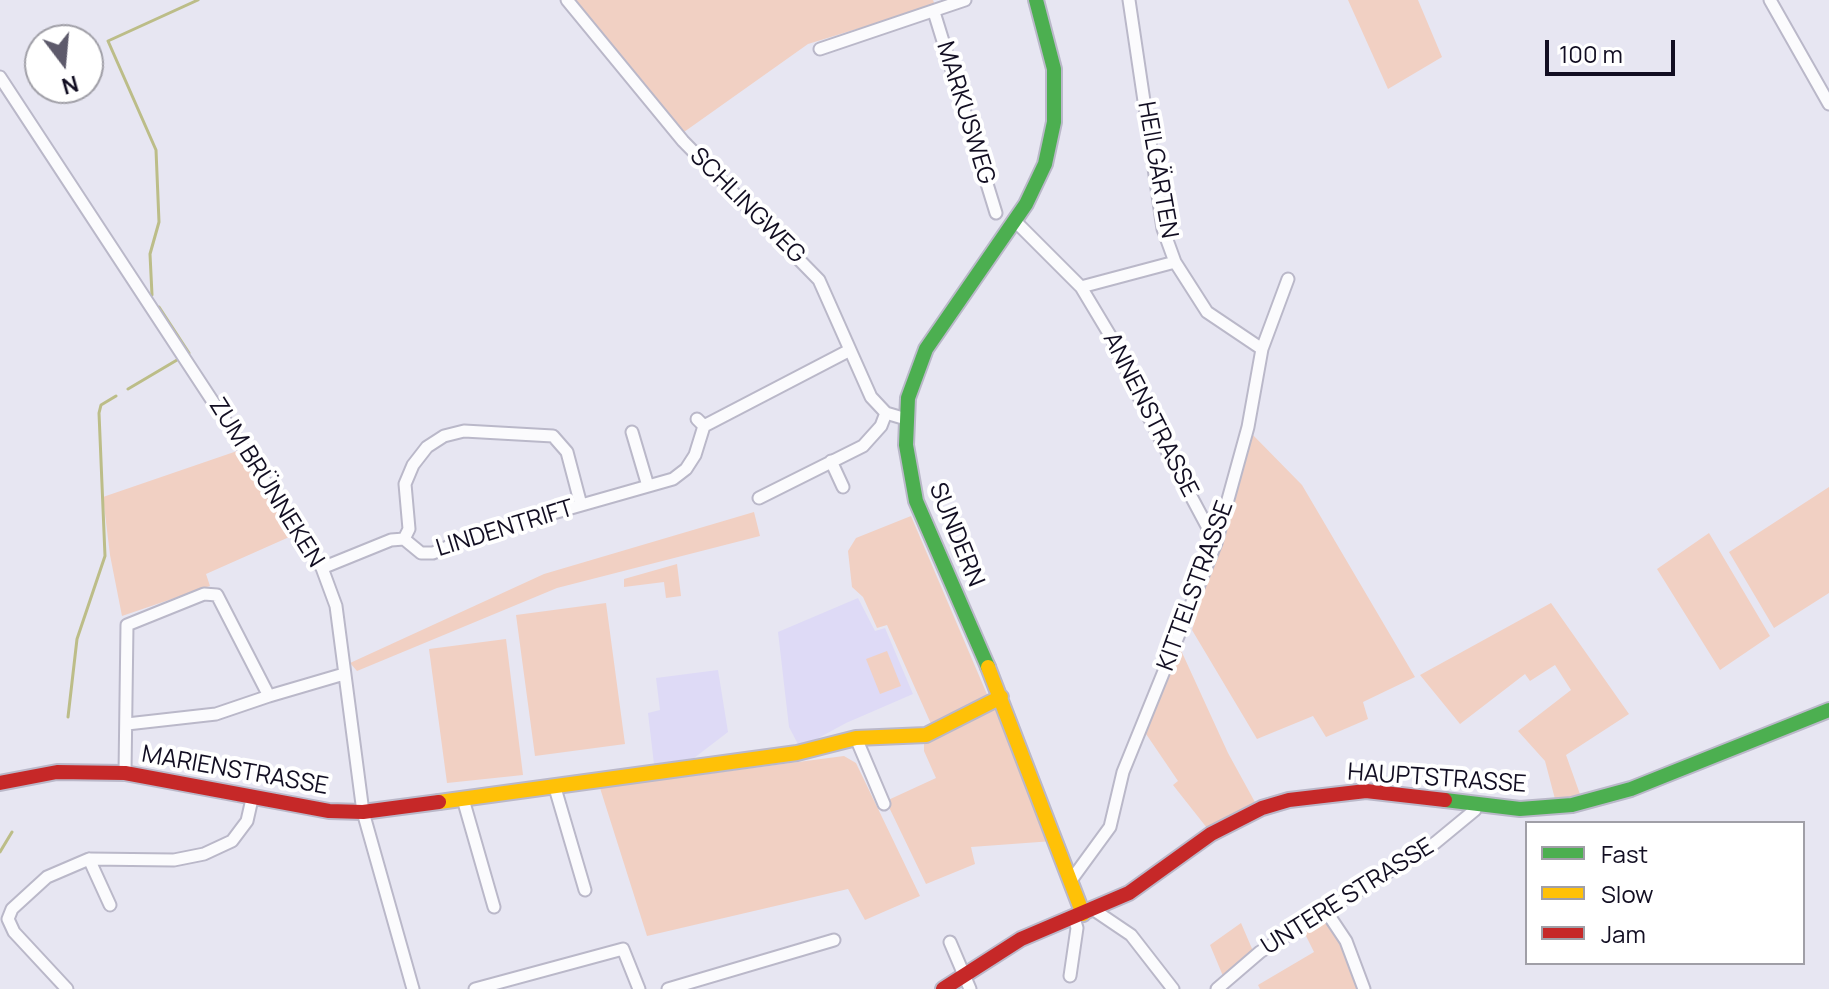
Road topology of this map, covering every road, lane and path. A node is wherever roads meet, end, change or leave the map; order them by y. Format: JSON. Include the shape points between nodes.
{"nodes":[{"id":1,"x":567,"y":0,"type":"edge"},
{"id":2,"x":965,"y":0,"type":"edge"},
{"id":3,"x":1036,"y":0,"type":"edge"},
{"id":4,"x":1129,"y":0,"type":"edge"},
{"id":5,"x":1770,"y":0,"type":"edge"},
{"id":6,"x":934,"y":12,"type":"junction"},
{"id":7,"x":820,"y":49,"type":"dead end"},
{"id":8,"x":0,"y":77,"type":"edge"},
{"id":9,"x":1829,"y":104,"type":"edge"},
{"id":10,"x":996,"y":213,"type":"dead end"},
{"id":11,"x":1015,"y":221,"type":"junction"},
{"id":12,"x":1175,"y":262,"type":"junction"},
{"id":13,"x":1288,"y":279,"type":"dead end"},
{"id":14,"x":1081,"y":287,"type":"junction"},
{"id":15,"x":1262,"y":349,"type":"junction"},
{"id":16,"x":850,"y":350,"type":"junction"},
{"id":17,"x":886,"y":413,"type":"junction"},
{"id":18,"x":906,"y":419,"type":"junction"},
{"id":19,"x":632,"y":432,"type":"dead end"},
{"id":20,"x":831,"y":461,"type":"junction"},
{"id":21,"x":648,"y":486,"type":"junction"},
{"id":22,"x":843,"y":487,"type":"dead end"},
{"id":23,"x":759,"y":498,"type":"dead end"},
{"id":24,"x":581,"y":505,"type":"junction"},
{"id":25,"x":404,"y":539,"type":"junction"},
{"id":26,"x":1216,"y":543,"type":"junction"},
{"id":27,"x":322,"y":568,"type":"junction"},
{"id":28,"x":344,"y":674,"type":"junction"},
{"id":29,"x":269,"y":696,"type":"junction"},
{"id":30,"x":1001,"y":697,"type":"junction"},
{"id":31,"x":1824,"y":712,"type":"edge"},
{"id":32,"x":127,"y":724,"type":"junction"},
{"id":33,"x":856,"y":738,"type":"junction"},
{"id":34,"x":125,"y":773,"type":"junction"},
{"id":35,"x":0,"y":783,"type":"edge"},
{"id":36,"x":555,"y":788,"type":"junction"},
{"id":37,"x":252,"y":799,"type":"junction"},
{"id":38,"x":463,"y":799,"type":"junction"},
{"id":39,"x":1477,"y":803,"type":"junction"},
{"id":40,"x":884,"y":804,"type":"dead end"},
{"id":41,"x":363,"y":812,"type":"junction"},
{"id":42,"x":89,"y":859,"type":"junction"},
{"id":43,"x":1072,"y":879,"type":"junction"},
{"id":44,"x":585,"y":890,"type":"dead end"},
{"id":45,"x":110,"y":905,"type":"dead end"},
{"id":46,"x":494,"y":907,"type":"dead end"},
{"id":47,"x":1326,"y":911,"type":"junction"},
{"id":48,"x":1084,"y":914,"type":"junction"},
{"id":49,"x":834,"y":940,"type":"dead end"},
{"id":50,"x":950,"y":942,"type":"dead end"},
{"id":51,"x":1070,"y":976,"type":"dead end"},
{"id":52,"x":968,"y":982,"type":"edge"},
{"id":53,"x":67,"y":989,"type":"edge"},
{"id":54,"x":413,"y":989,"type":"edge"},
{"id":55,"x":475,"y":989,"type":"edge"},
{"id":56,"x":639,"y":989,"type":"edge"},
{"id":57,"x":668,"y":989,"type":"edge"},
{"id":58,"x":943,"y":989,"type":"edge"},
{"id":59,"x":1173,"y":989,"type":"edge"},
{"id":60,"x":1217,"y":989,"type":"edge"},
{"id":61,"x":1364,"y":989,"type":"edge"}],
"edges":[{"from":1,"to":16,"type":"street","name":"SCHLINGWEG","via":[[683,141],[819,280]]},
{"from":2,"to":6,"type":"street"},
{"from":3,"to":11,"type":"street","name":"SUNDERN","via":[[1054,69],[1054,122],[1045,164]]},
{"from":4,"to":12,"type":"street","name":"HEILGÄRTEN","via":[[1163,229]]},
{"from":5,"to":9,"type":"street"},
{"from":6,"to":7,"type":"street"},
{"from":6,"to":10,"type":"street","name":"MARKUSWEG"},
{"from":8,"to":27,"type":"street","name":"ZUM BRÜNNEKEN"},
{"from":11,"to":14,"type":"street","name":"ANNENSTRASSE"},
{"from":11,"to":18,"type":"street","name":"SUNDERN","via":[[926,349],[914,376]]},
{"from":12,"to":14,"type":"street"},
{"from":12,"to":15,"type":"street","name":"HEILGÄRTEN","via":[[1207,312]]},
{"from":13,"to":15,"type":"street","name":"KITTELSTRASSE"},
{"from":14,"to":26,"type":"street","name":"ANNENSTRASSE"},
{"from":15,"to":26,"type":"street","name":"KITTELSTRASSE","via":[[1248,427]]},
{"from":16,"to":17,"type":"street","name":"SCHLINGWEG","via":[[871,397]]},
{"from":16,"to":21,"type":"street","name":"LINDENTRIFT","via":[[700,423],[686,469]]},
{"from":17,"to":18,"type":"street"},
{"from":17,"to":20,"type":"street","via":[[875,436]]},
{"from":18,"to":30,"type":"street","name":"SUNDERN","via":[[916,501]]},
{"from":19,"to":21,"type":"street"},
{"from":20,"to":22,"type":"street"},
{"from":20,"to":23,"type":"street"},
{"from":21,"to":24,"type":"street","name":"LINDENTRIFT"},
{"from":24,"to":25,"type":"street","name":"LINDENTRIFT","via":[[433,553],[421,553]]},
{"from":24,"to":25,"type":"street","via":[[567,452],[553,436],[464,431],[427,447],[413,465],[405,484],[409,529]]},
{"from":25,"to":27,"type":"street","name":"LINDENTRIFT"},
{"from":26,"to":43,"type":"street","name":"KITTELSTRASSE","via":[[1123,772],[1110,827]]},
{"from":27,"to":28,"type":"street","name":"ZUM BRÜNNEKEN","via":[[336,606]]},
{"from":28,"to":29,"type":"street"},
{"from":28,"to":41,"type":"street","name":"ZUM BRÜNNEKEN"},
{"from":29,"to":32,"type":"street","via":[[216,714]]},
{"from":29,"to":32,"type":"street","via":[[226,607],[217,595],[204,594],[127,625]]},
{"from":30,"to":33,"type":"street","name":"MARIENSTRASSE","via":[[926,735]]},
{"from":30,"to":43,"type":"street","name":"SUNDERN"},
{"from":31,"to":39,"type":"street","name":"HAUPTSTRASSE","via":[[1600,798],[1547,808]]},
{"from":32,"to":34,"type":"street"},
{"from":33,"to":36,"type":"street","name":"MARIENSTRASSE","via":[[797,753]]},
{"from":33,"to":40,"type":"street"},
{"from":34,"to":35,"type":"street","name":"MARIENSTRASSE","via":[[57,772]]},
{"from":34,"to":37,"type":"street","name":"MARIENSTRASSE"},
{"from":36,"to":38,"type":"street","name":"MARIENSTRASSE"},
{"from":36,"to":44,"type":"street"},
{"from":37,"to":41,"type":"street","name":"MARIENSTRASSE"},
{"from":37,"to":42,"type":"street","via":[[247,821],[232,841],[204,854],[174,860]]},
{"from":38,"to":41,"type":"street","name":"MARIENSTRASSE"},
{"from":38,"to":46,"type":"street"},
{"from":39,"to":47,"type":"street","name":"UNTERE STRASSE","via":[[1435,843]]},
{"from":39,"to":48,"type":"street","name":"HAUPTSTRASSE","via":[[1366,791],[1289,800],[1214,831],[1129,893]]},
{"from":41,"to":54,"type":"street","name":"ZUM BRÜNNEKEN"},
{"from":42,"to":45,"type":"street"},
{"from":42,"to":53,"type":"street","via":[[47,877],[8,919]]},
{"from":43,"to":48,"type":"street","name":"SUNDERN"},
{"from":47,"to":60,"type":"street","name":"UNTERE STRASSE","via":[[1260,952]]},
{"from":47,"to":61,"type":"street","via":[[1346,941]]},
{"from":48,"to":51,"type":"street"},
{"from":48,"to":52,"type":"street","name":"HAUPTSTRASSE","via":[[1021,939]]},
{"from":48,"to":59,"type":"street","via":[[1131,935]]},
{"from":49,"to":57,"type":"street"},
{"from":50,"to":52,"type":"street"},
{"from":52,"to":58,"type":"street","name":"HAUPTSTRASSE"},
{"from":55,"to":56,"type":"street","via":[[623,949]]}]}
